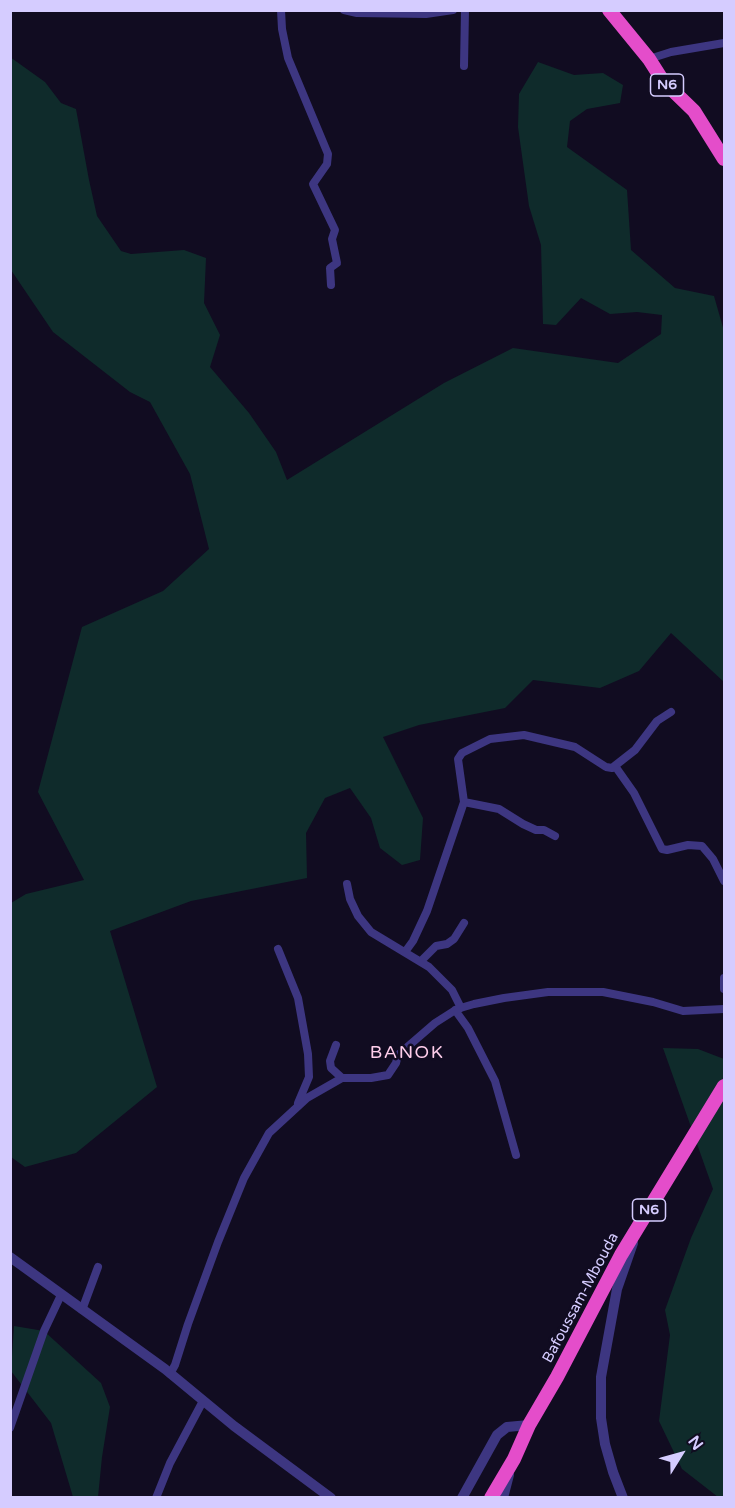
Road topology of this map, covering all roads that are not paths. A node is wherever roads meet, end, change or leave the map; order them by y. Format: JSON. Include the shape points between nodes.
{"nodes":[{"id":1,"x":280,"y":10,"type":"edge"},
{"id":2,"x":344,"y":10,"type":"edge"},
{"id":3,"x":453,"y":10,"type":"edge"},
{"id":4,"x":465,"y":10,"type":"edge"},
{"id":5,"x":609,"y":10,"type":"edge"},
{"id":6,"x":724,"y":43,"type":"edge"},
{"id":7,"x":649,"y":59,"type":"junction"},
{"id":8,"x":464,"y":66,"type":"dead end"},
{"id":9,"x":724,"y":159,"type":"edge"},
{"id":10,"x":331,"y":285,"type":"dead end"},
{"id":11,"x":671,"y":712,"type":"dead end"},
{"id":12,"x":615,"y":766,"type":"junction"},
{"id":13,"x":464,"y":802,"type":"junction"},
{"id":14,"x":555,"y":836,"type":"dead end"},
{"id":15,"x":724,"y":881,"type":"edge"},
{"id":16,"x":347,"y":884,"type":"dead end"},
{"id":17,"x":464,"y":923,"type":"dead end"},
{"id":18,"x":278,"y":949,"type":"dead end"},
{"id":19,"x":405,"y":952,"type":"junction"},
{"id":20,"x":421,"y":961,"type":"junction"},
{"id":21,"x":724,"y":978,"type":"edge"},
{"id":22,"x":724,"y":989,"type":"edge"},
{"id":23,"x":458,"y":1009,"type":"junction"},
{"id":24,"x":724,"y":1009,"type":"edge"},
{"id":25,"x":336,"y":1045,"type":"dead end"},
{"id":26,"x":342,"y":1078,"type":"junction"},
{"id":27,"x":724,"y":1086,"type":"edge"},
{"id":28,"x":296,"y":1106,"type":"junction"},
{"id":29,"x":516,"y":1155,"type":"dead end"},
{"id":30,"x":640,"y":1226,"type":"junction"},
{"id":31,"x":10,"y":1257,"type":"edge"},
{"id":32,"x":98,"y":1267,"type":"dead end"},
{"id":33,"x":61,"y":1295,"type":"junction"},
{"id":34,"x":82,"y":1310,"type":"junction"},
{"id":35,"x":170,"y":1374,"type":"junction"},
{"id":36,"x":203,"y":1401,"type":"junction"},
{"id":37,"x":529,"y":1425,"type":"junction"},
{"id":38,"x":10,"y":1428,"type":"edge"},
{"id":39,"x":514,"y":1459,"type":"junction"},
{"id":40,"x":156,"y":1497,"type":"edge"},
{"id":41,"x":331,"y":1497,"type":"edge"},
{"id":42,"x":462,"y":1497,"type":"edge"},
{"id":43,"x":491,"y":1497,"type":"edge"},
{"id":44,"x":504,"y":1497,"type":"edge"},
{"id":45,"x":623,"y":1497,"type":"edge"}],
"edges":[{"from":1,"to":10,"type":"street","via":[[288,58],[328,154],[327,164],[313,184],[335,230],[332,239],[337,263],[330,268]]},
{"from":2,"to":3,"type":"street","via":[[426,14]]},
{"from":4,"to":8,"type":"street"},
{"from":5,"to":7,"type":"highway","number":"N6"},
{"from":6,"to":7,"type":"street"},
{"from":7,"to":9,"type":"highway","number":"N6","via":[[663,81],[694,111]]},
{"from":11,"to":12,"type":"street","via":[[657,721],[635,750]]},
{"from":12,"to":13,"type":"street","via":[[606,767],[575,747],[535,737],[512,735],[490,739],[459,756]]},
{"from":12,"to":15,"type":"street","via":[[634,793],[662,849],[702,846]]},
{"from":13,"to":14,"type":"street","via":[[499,809],[523,824]]},
{"from":13,"to":19,"type":"street","via":[[427,911]]},
{"from":16,"to":19,"type":"street","via":[[358,916],[371,932]]},
{"from":17,"to":20,"type":"street","via":[[454,939],[436,946]]},
{"from":18,"to":28,"type":"street","via":[[298,998],[308,1054],[309,1077]]},
{"from":19,"to":20,"type":"street"},
{"from":20,"to":23,"type":"street","via":[[452,990]]},
{"from":21,"to":22,"type":"street"},
{"from":23,"to":24,"type":"street","via":[[504,998],[559,992],[613,993],[683,1011]]},
{"from":23,"to":26,"type":"street","via":[[398,1055],[388,1075]]},
{"from":23,"to":29,"type":"street","via":[[495,1081]]},
{"from":25,"to":26,"type":"street","via":[[331,1068]]},
{"from":26,"to":28,"type":"street"},
{"from":27,"to":30,"type":"highway","name":"Bafoussam-Mbouda","number":"N6"},
{"from":28,"to":35,"type":"street","via":[[269,1133],[244,1178]]},
{"from":30,"to":37,"type":"highway","name":"Bafoussam-Mbouda","number":"N6"},
{"from":30,"to":45,"type":"street","via":[[617,1289],[601,1377],[605,1444]]},
{"from":31,"to":33,"type":"street"},
{"from":32,"to":34,"type":"street"},
{"from":33,"to":34,"type":"street"},
{"from":33,"to":38,"type":"street"},
{"from":34,"to":35,"type":"street"},
{"from":35,"to":36,"type":"street"},
{"from":36,"to":40,"type":"street"},
{"from":36,"to":41,"type":"street"},
{"from":37,"to":39,"type":"highway","name":"Bafoussam-Mbouda","number":"N6"},
{"from":37,"to":42,"type":"street","via":[[507,1427],[497,1435]]},
{"from":39,"to":43,"type":"highway","name":"Bafoussam-Mbouda","number":"N6"},
{"from":39,"to":44,"type":"street"}]}
